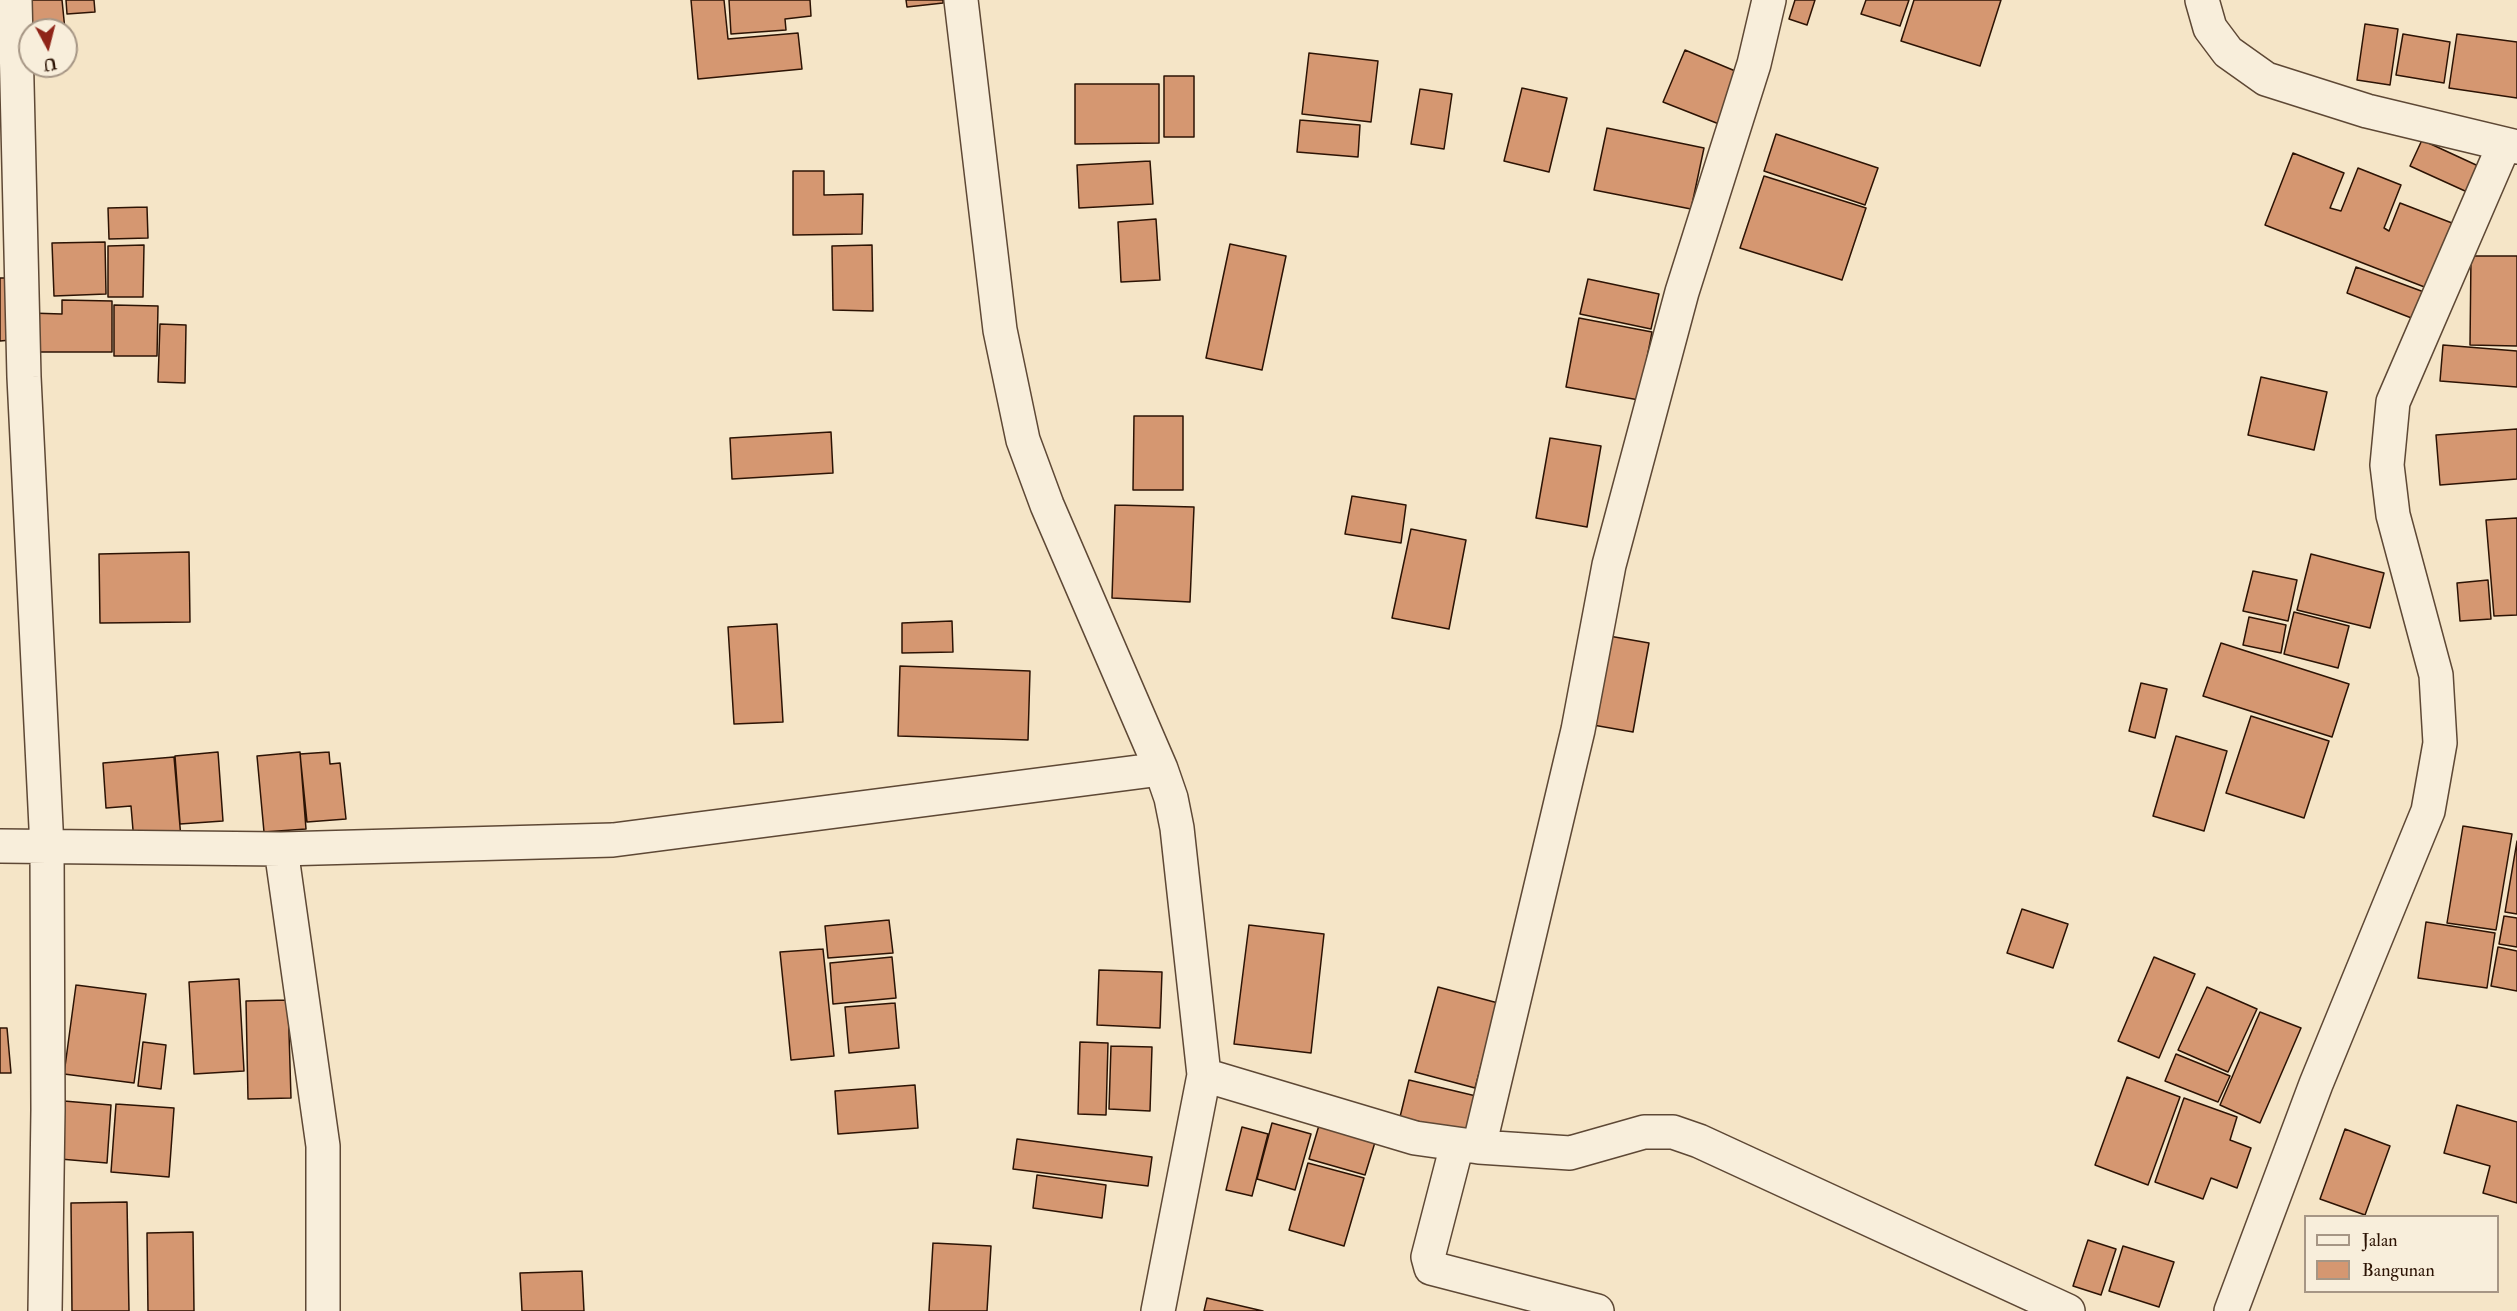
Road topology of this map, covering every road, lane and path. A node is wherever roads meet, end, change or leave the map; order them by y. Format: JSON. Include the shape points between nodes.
{"nodes":[{"id":1,"x":15,"y":0,"type":"edge"},
{"id":2,"x":961,"y":0,"type":"edge"},
{"id":3,"x":1769,"y":0,"type":"edge"},
{"id":4,"x":2202,"y":0,"type":"edge"},
{"id":5,"x":2510,"y":146,"type":"edge"},
{"id":6,"x":12,"y":377,"type":"edge"},
{"id":7,"x":1161,"y":769,"type":"junction"},
{"id":8,"x":0,"y":846,"type":"edge"},
{"id":9,"x":47,"y":848,"type":"junction"},
{"id":10,"x":281,"y":849,"type":"junction"},
{"id":11,"x":1204,"y":1075,"type":"junction"},
{"id":12,"x":1468,"y":1146,"type":"junction"},
{"id":13,"x":45,"y":1311,"type":"edge"},
{"id":14,"x":323,"y":1311,"type":"edge"},
{"id":15,"x":1158,"y":1311,"type":"edge"},
{"id":16,"x":1597,"y":1311,"type":"edge"},
{"id":17,"x":2068,"y":1311,"type":"edge"},
{"id":18,"x":2231,"y":1311,"type":"edge"}],
"edges":[{"from":1,"to":6,"type":"street"},
{"from":2,"to":7,"type":"street","via":[[1000,330],[1023,440],[1047,505]]},
{"from":3,"to":12,"type":"street","via":[[1754,64],[1682,292],[1609,565],[1578,730]]},
{"from":4,"to":5,"type":"street","via":[[2210,28],[2228,52],[2266,79],[2367,111]]},
{"from":5,"to":18,"type":"street","via":[[2393,402],[2387,465],[2393,515],[2436,675],[2440,743],[2428,811],[2316,1084]]},
{"from":6,"to":9,"type":"street"},
{"from":7,"to":10,"type":"street","via":[[613,840]]},
{"from":7,"to":11,"type":"street","via":[[1177,828]]},
{"from":8,"to":9,"type":"street"},
{"from":9,"to":10,"type":"street"},
{"from":9,"to":13,"type":"street"},
{"from":10,"to":14,"type":"street","via":[[323,1146]]},
{"from":11,"to":12,"type":"street","via":[[1415,1138]]},
{"from":11,"to":15,"type":"street"},
{"from":12,"to":16,"type":"street","via":[[1428,1257],[1431,1268]]},
{"from":12,"to":17,"type":"street","via":[[1570,1153],[1644,1132],[1673,1132]]}]}
